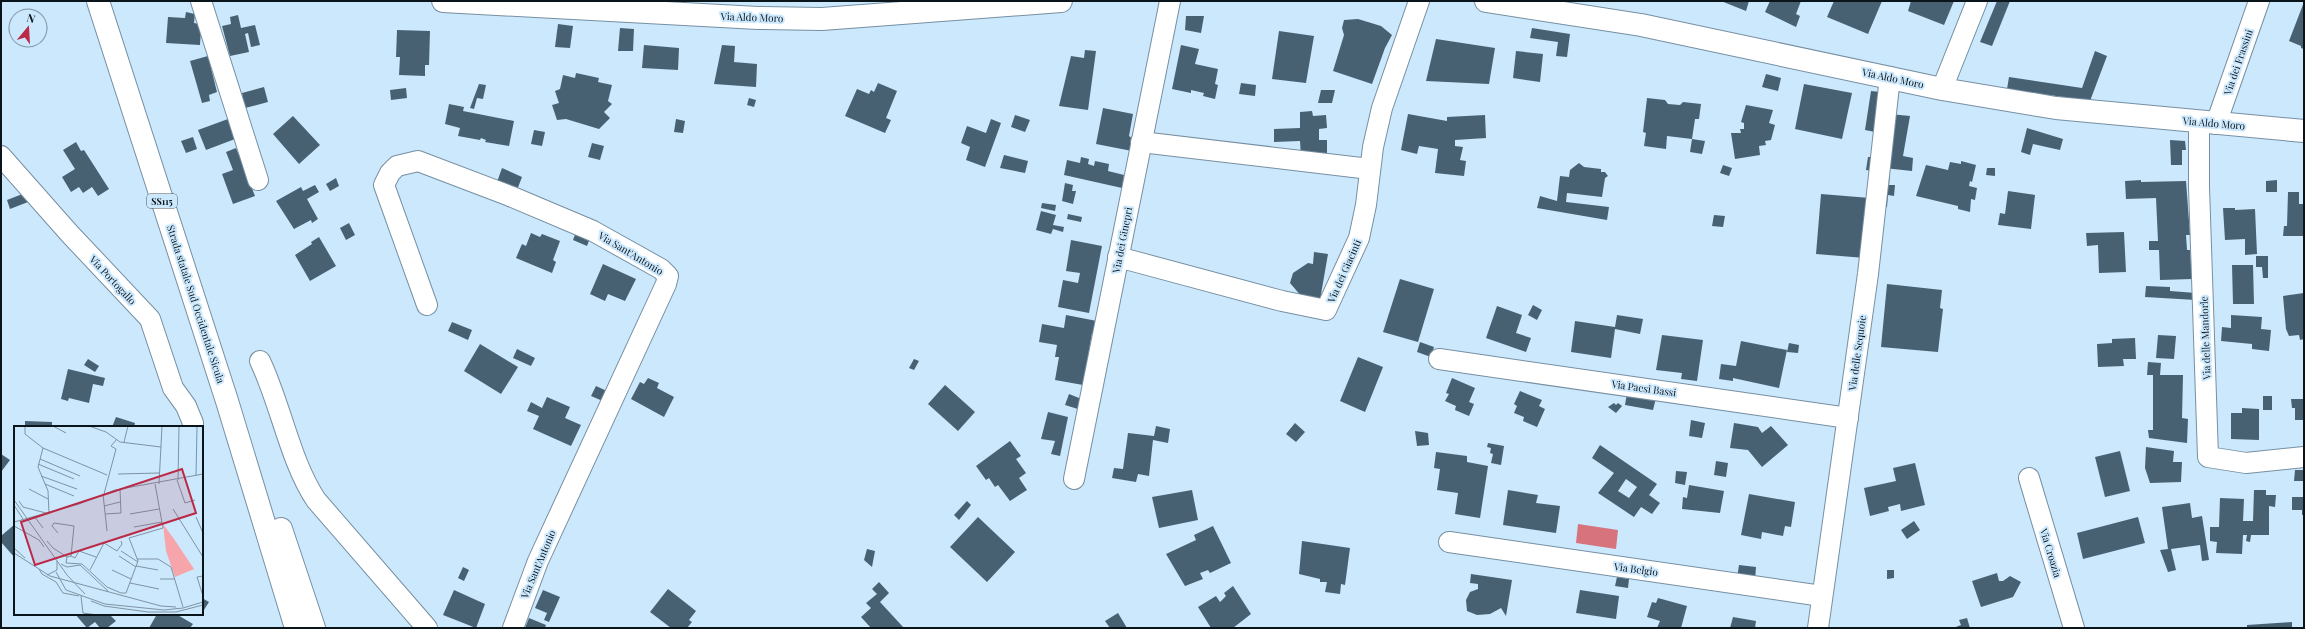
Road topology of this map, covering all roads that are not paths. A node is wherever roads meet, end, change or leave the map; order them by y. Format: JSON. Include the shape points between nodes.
{"nodes":[{"id":1,"x":98,"y":1,"type":"edge"},
{"id":2,"x":201,"y":1,"type":"edge"},
{"id":3,"x":443,"y":1,"type":"edge"},
{"id":4,"x":1061,"y":1,"type":"edge"},
{"id":5,"x":1170,"y":1,"type":"edge"},
{"id":6,"x":1419,"y":1,"type":"edge"},
{"id":7,"x":1486,"y":1,"type":"edge"},
{"id":8,"x":1977,"y":1,"type":"edge"},
{"id":9,"x":2259,"y":1,"type":"edge"},
{"id":10,"x":1890,"y":77,"type":"junction"},
{"id":11,"x":1942,"y":89,"type":"junction"},
{"id":12,"x":2208,"y":123,"type":"junction"},
{"id":13,"x":2304,"y":131,"type":"edge"},
{"id":14,"x":1141,"y":142,"type":"junction"},
{"id":15,"x":1,"y":156,"type":"edge"},
{"id":16,"x":1370,"y":169,"type":"junction"},
{"id":17,"x":258,"y":180,"type":"dead end"},
{"id":18,"x":1118,"y":257,"type":"junction"},
{"id":19,"x":427,"y":305,"type":"dead end"},
{"id":20,"x":1439,"y":359,"type":"dead end"},
{"id":21,"x":260,"y":361,"type":"dead end"},
{"id":22,"x":227,"y":401,"type":"junction"},
{"id":23,"x":1848,"y":418,"type":"junction"},
{"id":24,"x":193,"y":424,"type":"dead end"},
{"id":25,"x":240,"y":448,"type":"junction"},
{"id":26,"x":2304,"y":457,"type":"edge"},
{"id":27,"x":2028,"y":478,"type":"dead end"},
{"id":28,"x":1074,"y":479,"type":"dead end"},
{"id":29,"x":1449,"y":542,"type":"dead end"},
{"id":30,"x":1822,"y":596,"type":"junction"},
{"id":31,"x":282,"y":628,"type":"edge"},
{"id":32,"x":296,"y":628,"type":"edge"},
{"id":33,"x":314,"y":628,"type":"edge"},
{"id":34,"x":427,"y":628,"type":"edge"},
{"id":35,"x":512,"y":628,"type":"edge"},
{"id":36,"x":1818,"y":628,"type":"edge"},
{"id":37,"x":2074,"y":628,"type":"edge"}],
"edges":[{"from":1,"to":22,"type":"street","name":"Strada statale Sud Occidentale Sicula","number":"SS115"},
{"from":2,"to":17,"type":"street"},
{"from":3,"to":4,"type":"street","name":"Via Aldo Moro","via":[[758,18],[822,19]]},
{"from":5,"to":14,"type":"street","name":"Via dei Ginepri"},
{"from":6,"to":16,"type":"street","name":"Via dei Giacinti","via":[[1382,108]]},
{"from":7,"to":10,"type":"street","name":"Via Aldo Moro","via":[[1641,25]]},
{"from":8,"to":11,"type":"street"},
{"from":9,"to":12,"type":"street","name":"Via dei Frassini"},
{"from":10,"to":11,"type":"street","name":"Via Aldo Moro"},
{"from":10,"to":23,"type":"street","name":"Via delle Sequoie","via":[[1868,274]]},
{"from":11,"to":12,"type":"street","name":"Via Aldo Moro","via":[[2056,108]]},
{"from":12,"to":13,"type":"street","name":"Via Aldo Moro"},
{"from":12,"to":26,"type":"street","name":"Via delle Mandorle","via":[[2199,187],[2208,457],[2246,463]]},
{"from":14,"to":16,"type":"street"},
{"from":14,"to":18,"type":"street","name":"Via dei Ginepri"},
{"from":15,"to":24,"type":"street","name":"Via Portogallo","via":[[150,319],[173,388],[186,406]]},
{"from":16,"to":18,"type":"street","name":"Via dei Giacinti","via":[[1359,238],[1326,310],[1282,301]]},
{"from":18,"to":28,"type":"street","name":"Via dei Ginepri"},
{"from":19,"to":35,"type":"street","name":"Via Sant'Antonio","via":[[384,185],[390,173],[398,166],[418,161],[593,231],[661,269],[668,276],[538,561]]},
{"from":20,"to":23,"type":"street","name":"Via Paesi Bassi"},
{"from":21,"to":34,"type":"street","via":[[271,384],[306,484],[316,500]]},
{"from":22,"to":25,"type":"street"},
{"from":22,"to":33,"type":"street","via":[[254,446]]},
{"from":23,"to":30,"type":"street","name":"Via delle Sequoie"},
{"from":25,"to":31,"type":"street","via":[[238,493]]},
{"from":25,"to":32,"type":"street"},
{"from":27,"to":37,"type":"street","name":"Via Croazia"},
{"from":29,"to":30,"type":"street","name":"Via Belgio"},
{"from":30,"to":36,"type":"street","name":"Via delle Sequoie"}]}
